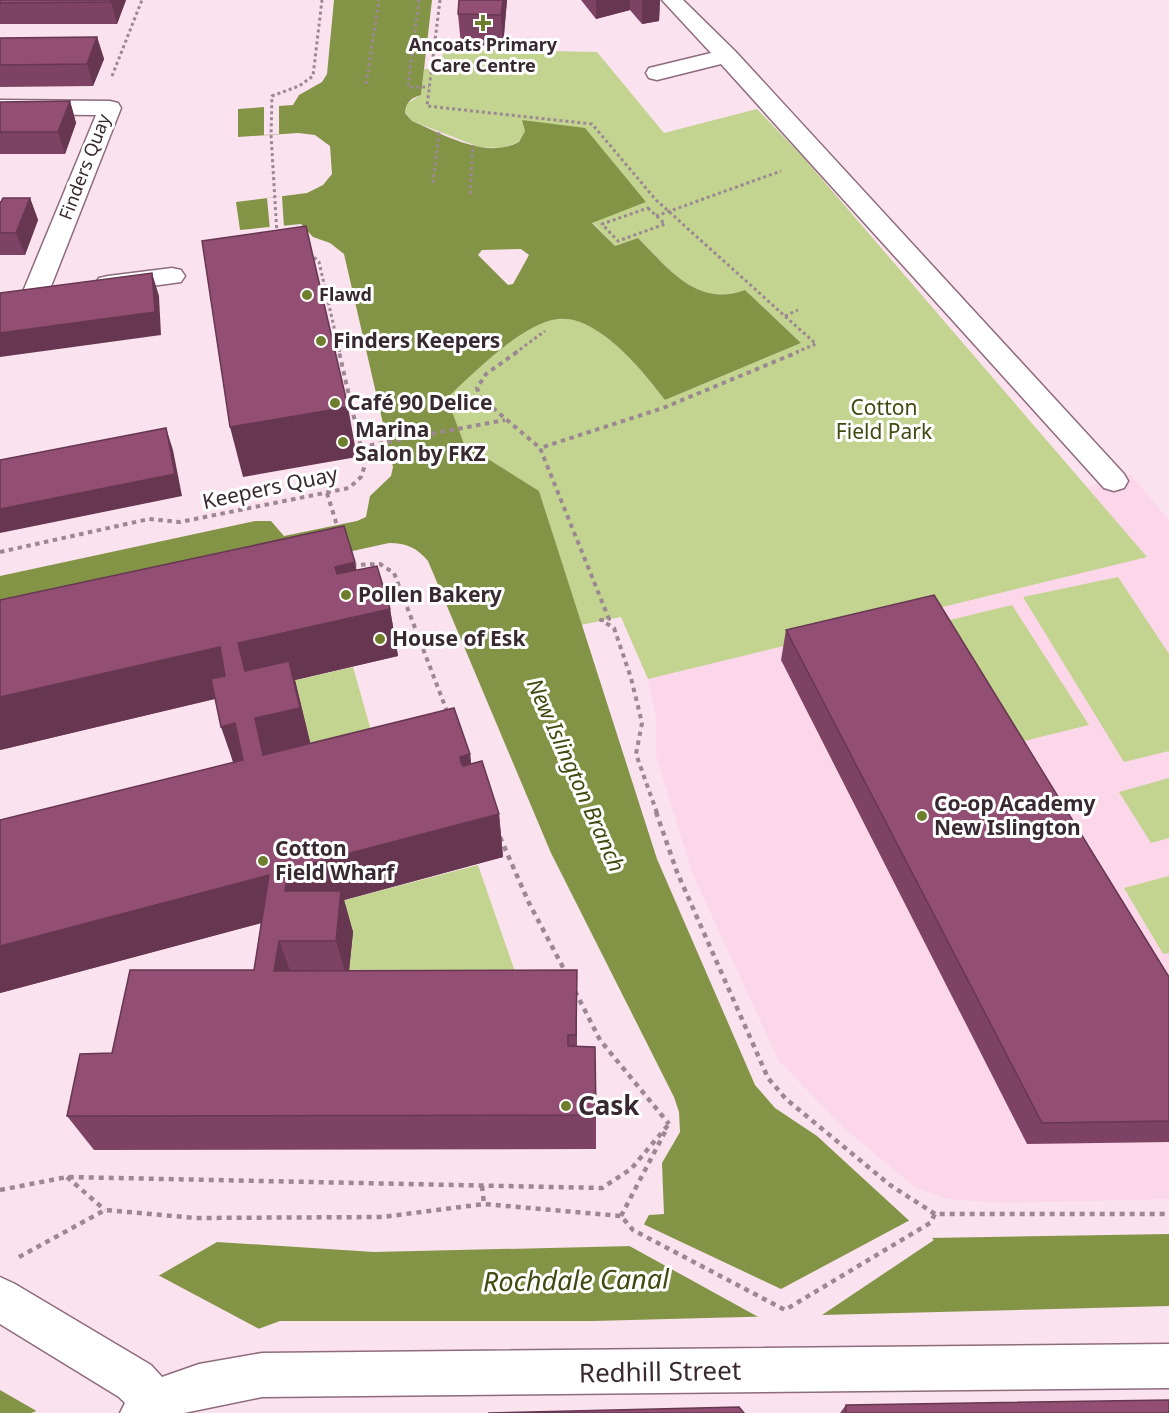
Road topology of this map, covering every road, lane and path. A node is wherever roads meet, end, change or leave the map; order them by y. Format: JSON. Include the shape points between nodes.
{"nodes":[{"id":1,"x":142,"y":0,"type":"edge"},
{"id":2,"x":322,"y":0,"type":"edge"},
{"id":3,"x":379,"y":0,"type":"edge"},
{"id":4,"x":419,"y":0,"type":"edge"},
{"id":5,"x":440,"y":0,"type":"edge"},
{"id":6,"x":672,"y":0,"type":"edge"},
{"id":7,"x":727,"y":56,"type":"junction"},
{"id":8,"x":657,"y":73,"type":"dead end"},
{"id":9,"x":366,"y":84,"type":"dead end"},
{"id":10,"x":429,"y":87,"type":"junction"},
{"id":11,"x":0,"y":107,"type":"edge"},
{"id":12,"x":100,"y":108,"type":"junction"},
{"id":13,"x":439,"y":132,"type":"dead end"},
{"id":14,"x":473,"y":145,"type":"dead end"},
{"id":15,"x":819,"y":158,"type":"junction"},
{"id":16,"x":433,"y":183,"type":"dead end"},
{"id":17,"x":470,"y":194,"type":"dead end"},
{"id":18,"x":669,"y":211,"type":"junction"},
{"id":19,"x":656,"y":216,"type":"junction"},
{"id":20,"x":278,"y":242,"type":"edge"},
{"id":21,"x":307,"y":251,"type":"edge"},
{"id":22,"x":172,"y":276,"type":"dead end"},
{"id":23,"x":798,"y":310,"type":"dead end"},
{"id":24,"x":785,"y":316,"type":"junction"},
{"id":25,"x":545,"y":331,"type":"dead end"},
{"id":26,"x":506,"y":420,"type":"junction"},
{"id":27,"x":487,"y":423,"type":"joint"},
{"id":28,"x":361,"y":447,"type":"junction"},
{"id":29,"x":540,"y":448,"type":"junction"},
{"id":30,"x":1114,"y":481,"type":"dead end"},
{"id":31,"x":327,"y":494,"type":"junction"},
{"id":32,"x":339,"y":534,"type":"edge"},
{"id":33,"x":0,"y":552,"type":"edge"},
{"id":34,"x":347,"y":559,"type":"edge"},
{"id":35,"x":449,"y":717,"type":"edge"},
{"id":36,"x":495,"y":826,"type":"edge"},
{"id":37,"x":567,"y":976,"type":"edge"},
{"id":38,"x":573,"y":987,"type":"edge"},
{"id":39,"x":669,"y":1124,"type":"junction"},
{"id":40,"x":67,"y":1177,"type":"junction"},
{"id":41,"x":482,"y":1186,"type":"junction"},
{"id":42,"x":0,"y":1190,"type":"edge"},
{"id":43,"x":484,"y":1204,"type":"junction"},
{"id":44,"x":105,"y":1210,"type":"junction"},
{"id":45,"x":935,"y":1214,"type":"junction"},
{"id":46,"x":1169,"y":1214,"type":"edge"},
{"id":47,"x":621,"y":1216,"type":"junction"},
{"id":48,"x":5,"y":1280,"type":"edge"},
{"id":49,"x":1169,"y":1366,"type":"edge"},
{"id":50,"x":149,"y":1407,"type":"edge"}],
"edges":[{"from":1,"to":12,"type":"path"},
{"from":2,"to":20,"type":"path","via":[[313,76],[272,96]]},
{"from":3,"to":9,"type":"path"},
{"from":4,"to":10,"type":"path","via":[[408,87]]},
{"from":5,"to":10,"type":"path"},
{"from":6,"to":7,"type":"street"},
{"from":7,"to":8,"type":"street"},
{"from":7,"to":15,"type":"street"},
{"from":10,"to":18,"type":"path","via":[[426,106],[592,124]]},
{"from":11,"to":12,"type":"street","name":"Finders Quay"},
{"from":12,"to":22,"type":"street","name":"Finders Quay","via":[[110,108],[46,292]]},
{"from":13,"to":16,"type":"path"},
{"from":14,"to":17,"type":"path"},
{"from":15,"to":18,"type":"path"},
{"from":15,"to":30,"type":"street"},
{"from":18,"to":19,"type":"path"},
{"from":18,"to":24,"type":"path"},
{"from":19,"to":19,"type":"path","via":[[648,208],[602,224],[618,241],[665,224]]},
{"from":21,"to":28,"type":"path","name":"Keepers Quay","via":[[319,262]]},
{"from":23,"to":24,"type":"path"},
{"from":24,"to":29,"type":"path","via":[[816,344],[663,408]]},
{"from":25,"to":26,"type":"path","via":[[513,353],[477,388],[480,397]]},
{"from":26,"to":27,"type":"path"},
{"from":26,"to":29,"type":"path"},
{"from":27,"to":28,"type":"path"},
{"from":28,"to":31,"type":"path","name":"Keepers Quay","via":[[364,473],[354,485]]},
{"from":29,"to":45,"type":"path","via":[[609,619],[601,620],[614,628],[631,678],[642,723],[636,754],[677,872],[768,1078],[780,1096],[821,1125],[908,1201]]},
{"from":31,"to":32,"type":"path"},
{"from":31,"to":33,"type":"path","name":"Keepers Quay","via":[[180,522],[150,519]]},
{"from":34,"to":35,"type":"path","via":[[350,566],[380,564],[394,573]]},
{"from":36,"to":37,"type":"path"},
{"from":38,"to":39,"type":"path","via":[[600,1040]]},
{"from":39,"to":41,"type":"path","via":[[616,1183],[602,1188]]},
{"from":39,"to":47,"type":"path"},
{"from":40,"to":41,"type":"path"},
{"from":40,"to":42,"type":"path"},
{"from":40,"to":44,"type":"path"},
{"from":41,"to":43,"type":"path"},
{"from":43,"to":44,"type":"path","via":[[382,1217],[196,1218]]},
{"from":43,"to":47,"type":"path"},
{"from":44,"to":48,"type":"path"},
{"from":45,"to":46,"type":"path"},
{"from":45,"to":47,"type":"path","via":[[930,1223],[785,1310],[633,1230]]},
{"from":48,"to":50,"type":"street","via":[[135,1381]]},
{"from":49,"to":50,"type":"street","name":"Redhill Street","via":[[262,1375],[203,1385]]}]}
